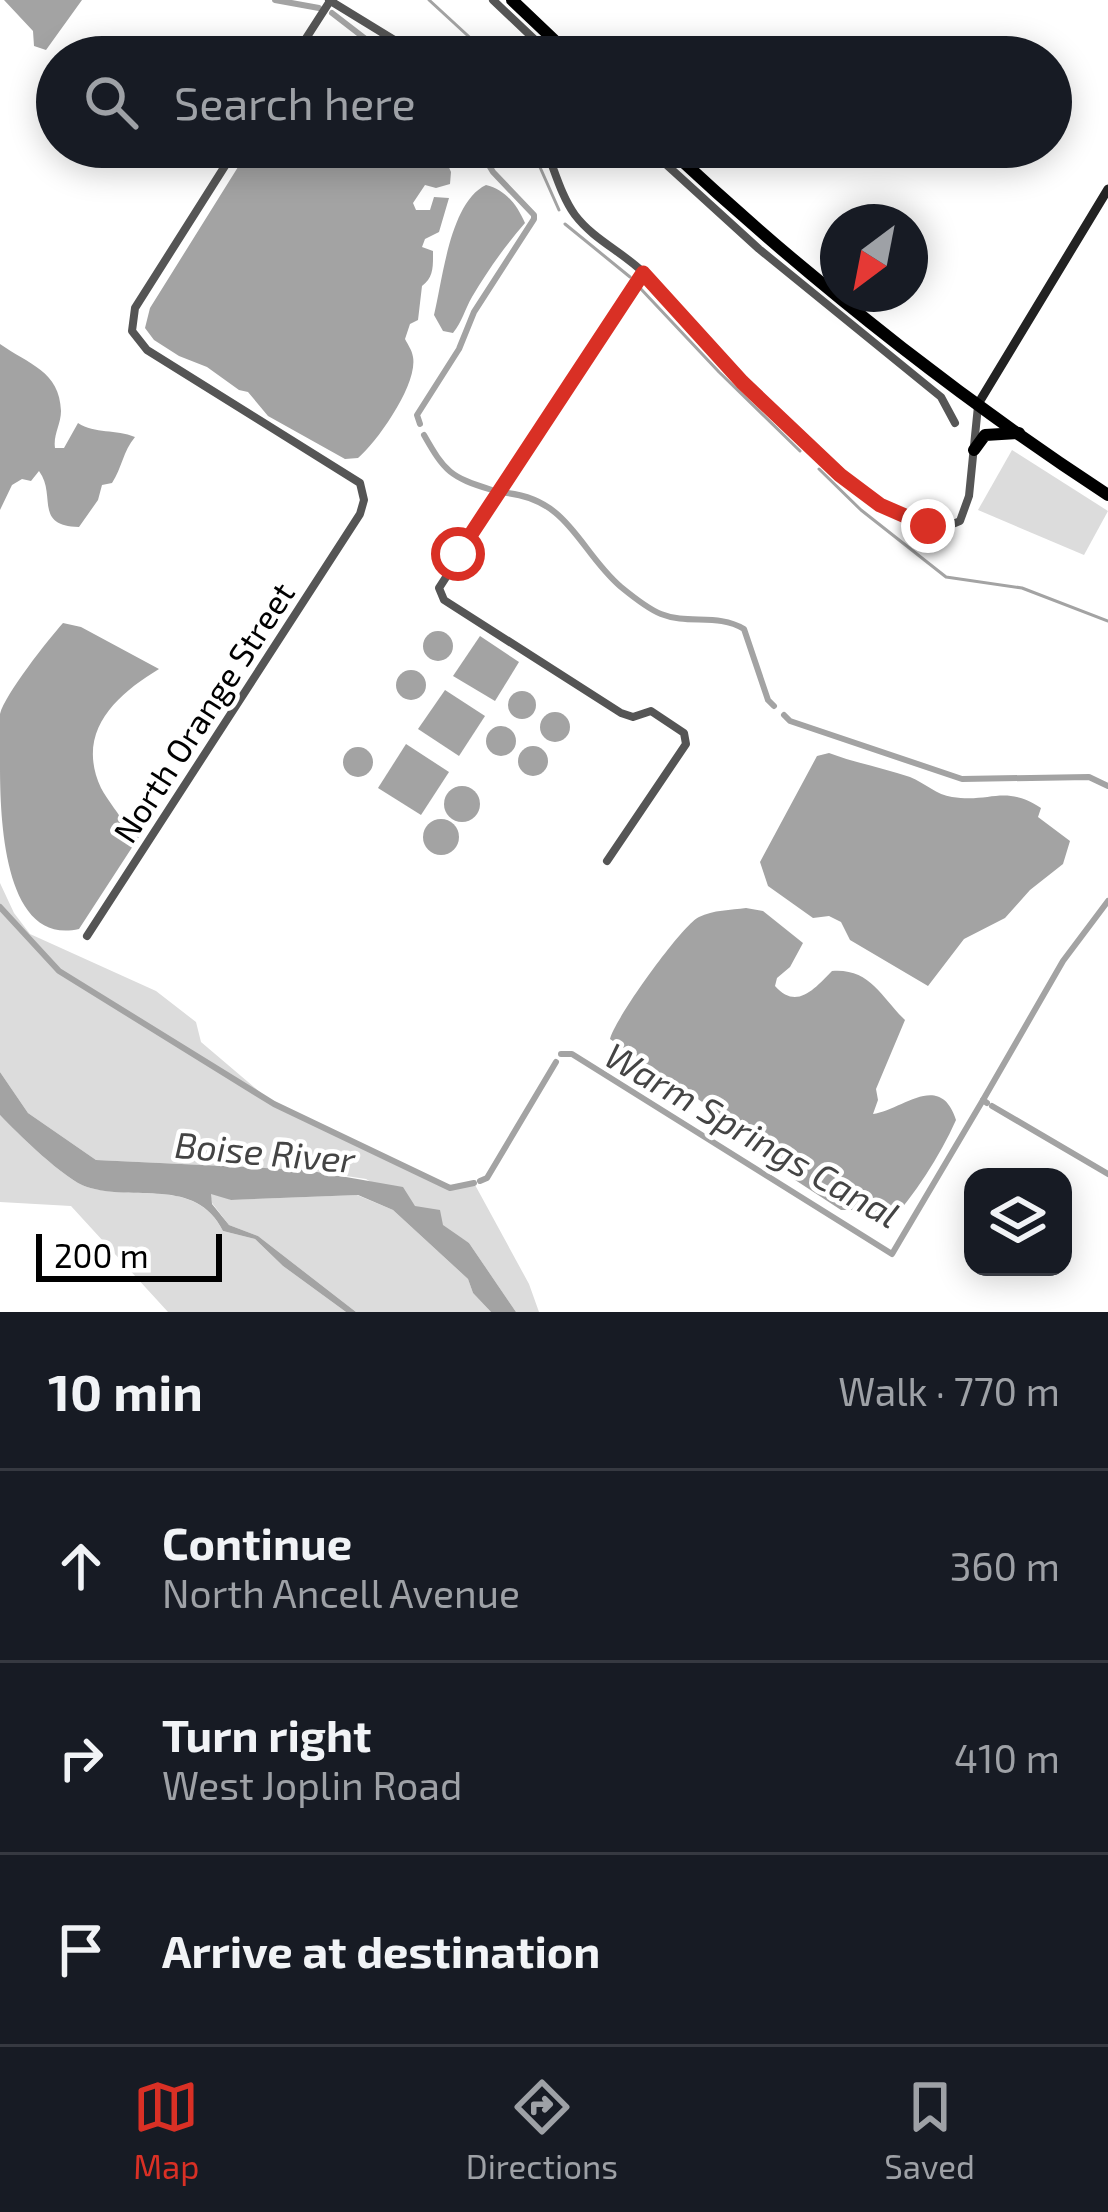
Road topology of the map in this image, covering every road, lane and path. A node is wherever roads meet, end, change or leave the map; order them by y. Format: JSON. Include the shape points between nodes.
{"nodes":[{"id":1,"x":330,"y":0,"type":"edge"},
{"id":2,"x":493,"y":0,"type":"edge"},
{"id":3,"x":512,"y":0,"type":"edge"},
{"id":4,"x":308,"y":36,"type":"edge"},
{"id":5,"x":388,"y":36,"type":"edge"},
{"id":6,"x":531,"y":36,"type":"edge"},
{"id":7,"x":550,"y":36,"type":"edge"},
{"id":8,"x":224,"y":168,"type":"edge"},
{"id":9,"x":554,"y":168,"type":"edge"},
{"id":10,"x":670,"y":168,"type":"edge"},
{"id":11,"x":690,"y":168,"type":"edge"},
{"id":12,"x":1108,"y":189,"type":"edge"},
{"id":13,"x":643,"y":273,"type":"junction"},
{"id":14,"x":978,"y":404,"type":"junction"},
{"id":15,"x":956,"y":423,"type":"dead end"},
{"id":16,"x":1018,"y":433,"type":"junction"},
{"id":17,"x":974,"y":450,"type":"junction"},
{"id":18,"x":1108,"y":495,"type":"edge"},
{"id":19,"x":607,"y":861,"type":"dead end"},
{"id":20,"x":87,"y":936,"type":"dead end"}],
"edges":[{"from":1,"to":4,"type":"street"},
{"from":1,"to":5,"type":"street"},
{"from":2,"to":6,"type":"street"},
{"from":3,"to":7,"type":"main road"},
{"from":8,"to":20,"type":"street","name":"North Orange Street","via":[[135,308],[132,331],[147,350],[360,483],[364,500]]},
{"from":9,"to":13,"type":"street","via":[[572,212]]},
{"from":10,"to":15,"type":"street","via":[[940,397]]},
{"from":11,"to":14,"type":"main road"},
{"from":12,"to":14,"type":"main road"},
{"from":13,"to":17,"type":"street","via":[[742,382],[840,475],[892,511],[940,528],[960,521]]},
{"from":13,"to":19,"type":"street","via":[[439,588],[446,602],[621,712],[651,711],[685,733],[686,745]]},
{"from":14,"to":16,"type":"main road"},
{"from":14,"to":17,"type":"street"},
{"from":16,"to":17,"type":"main road","via":[[985,435]]},
{"from":16,"to":18,"type":"main road"}]}
